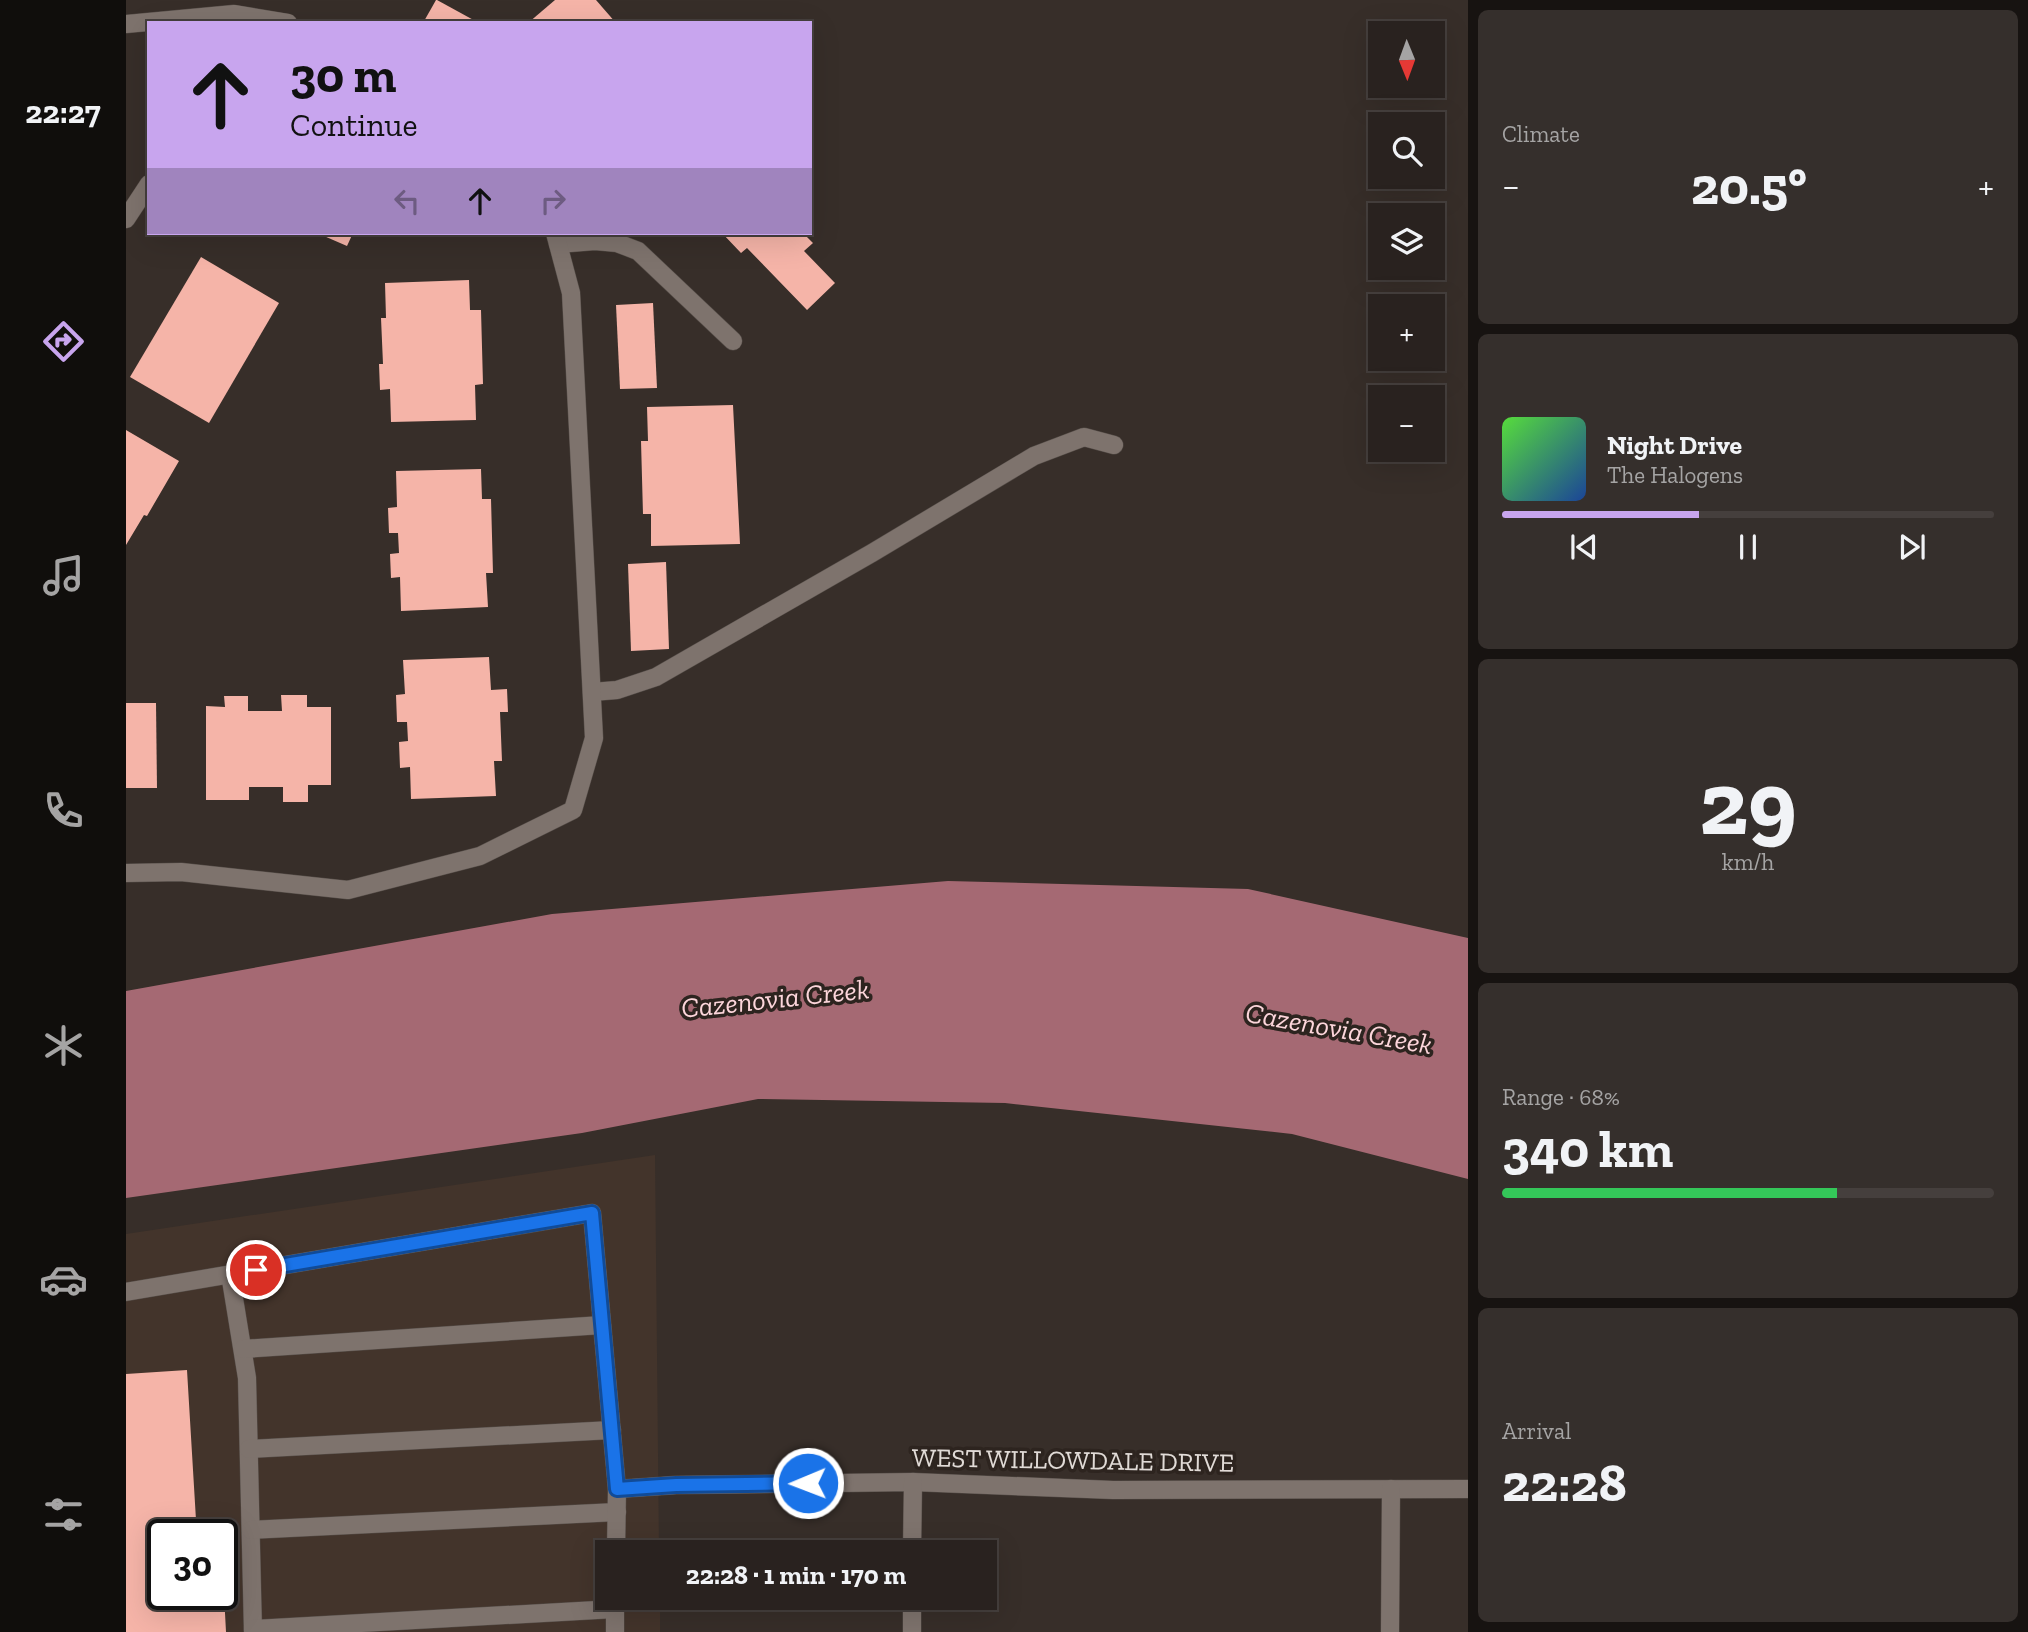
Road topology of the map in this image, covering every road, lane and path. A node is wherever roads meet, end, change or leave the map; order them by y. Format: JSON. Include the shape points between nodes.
{"nodes":[{"id":1,"x":202,"y":20,"type":"edge"},
{"id":2,"x":183,"y":21,"type":"edge"},
{"id":3,"x":276,"y":21,"type":"edge"},
{"id":4,"x":147,"y":23,"type":"edge"},
{"id":5,"x":126,"y":24,"type":"edge"},
{"id":6,"x":147,"y":187,"type":"edge"},
{"id":7,"x":126,"y":219,"type":"edge"},
{"id":8,"x":557,"y":239,"type":"edge"},
{"id":9,"x":733,"y":341,"type":"dead end"},
{"id":10,"x":1114,"y":445,"type":"dead end"},
{"id":11,"x":592,"y":692,"type":"junction"},
{"id":12,"x":126,"y":873,"type":"edge"},
{"id":13,"x":230,"y":1274,"type":"junction"},
{"id":14,"x":126,"y":1292,"type":"edge"},
{"id":15,"x":602,"y":1325,"type":"junction"},
{"id":16,"x":243,"y":1349,"type":"junction"},
{"id":17,"x":612,"y":1430,"type":"junction"},
{"id":18,"x":249,"y":1450,"type":"junction"},
{"id":19,"x":913,"y":1482,"type":"junction"},
{"id":20,"x":617,"y":1489,"type":"junction"},
{"id":21,"x":1391,"y":1489,"type":"junction"},
{"id":22,"x":1468,"y":1489,"type":"edge"},
{"id":23,"x":617,"y":1512,"type":"junction"},
{"id":24,"x":251,"y":1530,"type":"junction"},
{"id":25,"x":616,"y":1540,"type":"edge"},
{"id":26,"x":912,"y":1540,"type":"edge"},
{"id":27,"x":595,"y":1604,"type":"edge"},
{"id":28,"x":615,"y":1610,"type":"edge"},
{"id":29,"x":912,"y":1610,"type":"edge"},
{"id":30,"x":253,"y":1630,"type":"edge"},
{"id":31,"x":615,"y":1632,"type":"edge"},
{"id":32,"x":912,"y":1632,"type":"edge"},
{"id":33,"x":1390,"y":1632,"type":"edge"}],
"edges":[{"from":1,"to":2,"type":"street"},
{"from":1,"to":3,"type":"street","via":[[234,14]]},
{"from":4,"to":5,"type":"street"},
{"from":6,"to":7,"type":"street"},
{"from":8,"to":9,"type":"street","via":[[617,243],[638,251]]},
{"from":8,"to":11,"type":"street","via":[[572,293]]},
{"from":10,"to":11,"type":"street","via":[[1084,437],[1034,456],[656,677],[617,690]]},
{"from":11,"to":12,"type":"street","via":[[594,738],[573,810],[480,856],[348,890],[181,873]]},
{"from":13,"to":14,"type":"street"},
{"from":13,"to":15,"type":"street","via":[[592,1213]]},
{"from":13,"to":16,"type":"street"},
{"from":15,"to":16,"type":"street"},
{"from":15,"to":17,"type":"street"},
{"from":16,"to":18,"type":"street"},
{"from":17,"to":18,"type":"street"},
{"from":17,"to":20,"type":"street"},
{"from":18,"to":24,"type":"street"},
{"from":19,"to":20,"type":"street","name":"WEST WILLOWDALE DRIVE"},
{"from":19,"to":21,"type":"street","name":"WEST WILLOWDALE DRIVE","via":[[1113,1490]]},
{"from":19,"to":26,"type":"street"},
{"from":20,"to":23,"type":"street"},
{"from":21,"to":22,"type":"street","name":"WEST WILLOWDALE DRIVE"},
{"from":21,"to":33,"type":"street"},
{"from":23,"to":24,"type":"street"},
{"from":23,"to":25,"type":"street"},
{"from":24,"to":30,"type":"street"},
{"from":27,"to":30,"type":"street"},
{"from":28,"to":31,"type":"street"},
{"from":29,"to":32,"type":"street"}]}
